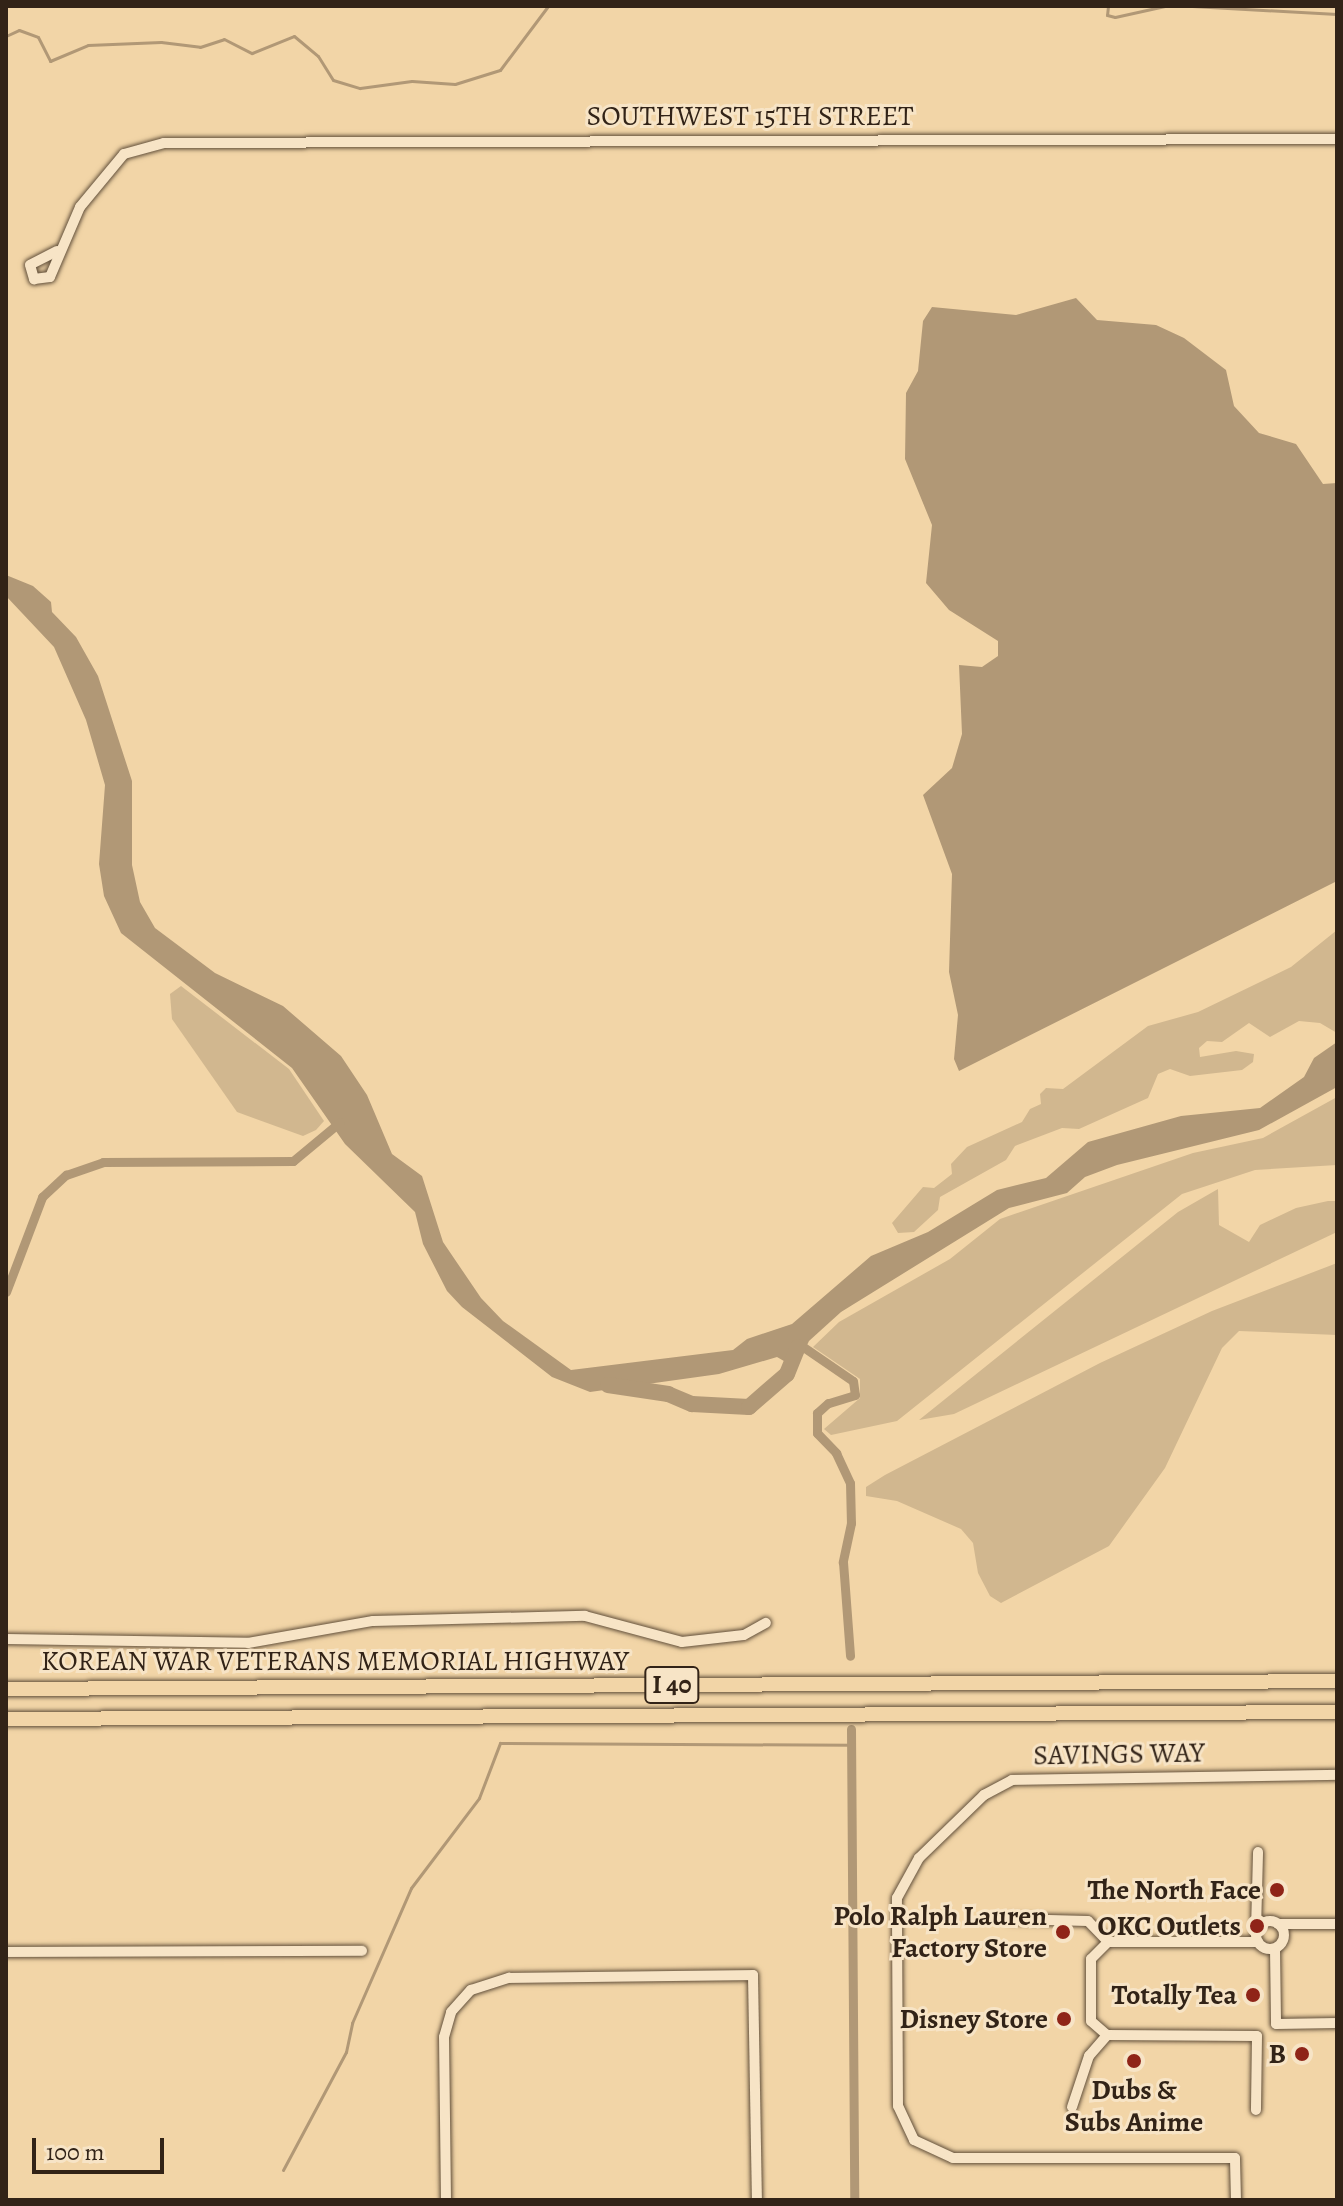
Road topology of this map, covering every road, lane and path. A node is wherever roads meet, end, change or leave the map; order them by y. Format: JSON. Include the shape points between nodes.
{"nodes":[{"id":1,"x":1337,"y":139,"type":"edge"},
{"id":2,"x":57,"y":251,"type":"dead end"},
{"id":3,"x":766,"y":1623,"type":"dead end"},
{"id":4,"x":6,"y":1639,"type":"edge"},
{"id":5,"x":1337,"y":1681,"type":"edge"},
{"id":6,"x":6,"y":1689,"type":"edge"},
{"id":7,"x":1337,"y":1712,"type":"edge"},
{"id":8,"x":6,"y":1719,"type":"edge"},
{"id":9,"x":1337,"y":1775,"type":"edge"},
{"id":10,"x":1258,"y":1852,"type":"dead end"},
{"id":11,"x":1010,"y":1919,"type":"dead end"},
{"id":12,"x":1278,"y":1924,"type":"junction"},
{"id":13,"x":1337,"y":1924,"type":"edge"},
{"id":14,"x":1257,"y":1936,"type":"junction"},
{"id":15,"x":1108,"y":1942,"type":"junction"},
{"id":16,"x":1275,"y":1949,"type":"junction"},
{"id":17,"x":362,"y":1951,"type":"dead end"},
{"id":18,"x":6,"y":1952,"type":"edge"},
{"id":19,"x":1337,"y":2023,"type":"edge"},
{"id":20,"x":1276,"y":2024,"type":"junction"},
{"id":21,"x":1107,"y":2035,"type":"junction"},
{"id":22,"x":1257,"y":2036,"type":"junction"},
{"id":23,"x":1072,"y":2107,"type":"dead end"},
{"id":24,"x":1256,"y":2110,"type":"dead end"},
{"id":25,"x":446,"y":2200,"type":"edge"},
{"id":26,"x":757,"y":2200,"type":"edge"},
{"id":27,"x":1236,"y":2200,"type":"edge"}],
"edges":[{"from":1,"to":2,"type":"street","name":"SOUTHWEST 15TH STREET","via":[[164,143],[124,154],[87,195]]},
{"from":3,"to":4,"type":"street","via":[[716,1641],[658,1638],[585,1616],[373,1621],[248,1643]]},
{"from":5,"to":6,"type":"highway","name":"KOREAN WAR VETERANS MEMORIAL HIGHWAY","number":"I 40"},
{"from":7,"to":8,"type":"highway","name":"KOREAN WAR VETERANS MEMORIAL HIGHWAY","number":"I 40"},
{"from":9,"to":27,"type":"street","name":"SAVINGS WAY","via":[[1012,1780],[984,1795],[919,1858],[897,1898],[898,2106],[914,2140],[953,2158],[1235,2158]]},
{"from":10,"to":14,"type":"street"},
{"from":11,"to":15,"type":"street","via":[[1088,1921]]},
{"from":12,"to":13,"type":"street"},
{"from":12,"to":14,"type":"street","via":[[1267,1922]]},
{"from":12,"to":16,"type":"street","via":[[1283,1939]]},
{"from":14,"to":15,"type":"street"},
{"from":14,"to":16,"type":"street"},
{"from":15,"to":21,"type":"street","via":[[1091,1959],[1091,2021]]},
{"from":16,"to":20,"type":"street"},
{"from":17,"to":18,"type":"street"},
{"from":19,"to":20,"type":"street"},
{"from":20,"to":22,"type":"street"},
{"from":21,"to":22,"type":"street"},
{"from":21,"to":23,"type":"street","via":[[1089,2056]]},
{"from":22,"to":24,"type":"street"},
{"from":25,"to":26,"type":"street","via":[[444,2037],[457,2003],[496,1979],[753,1975]]}]}
